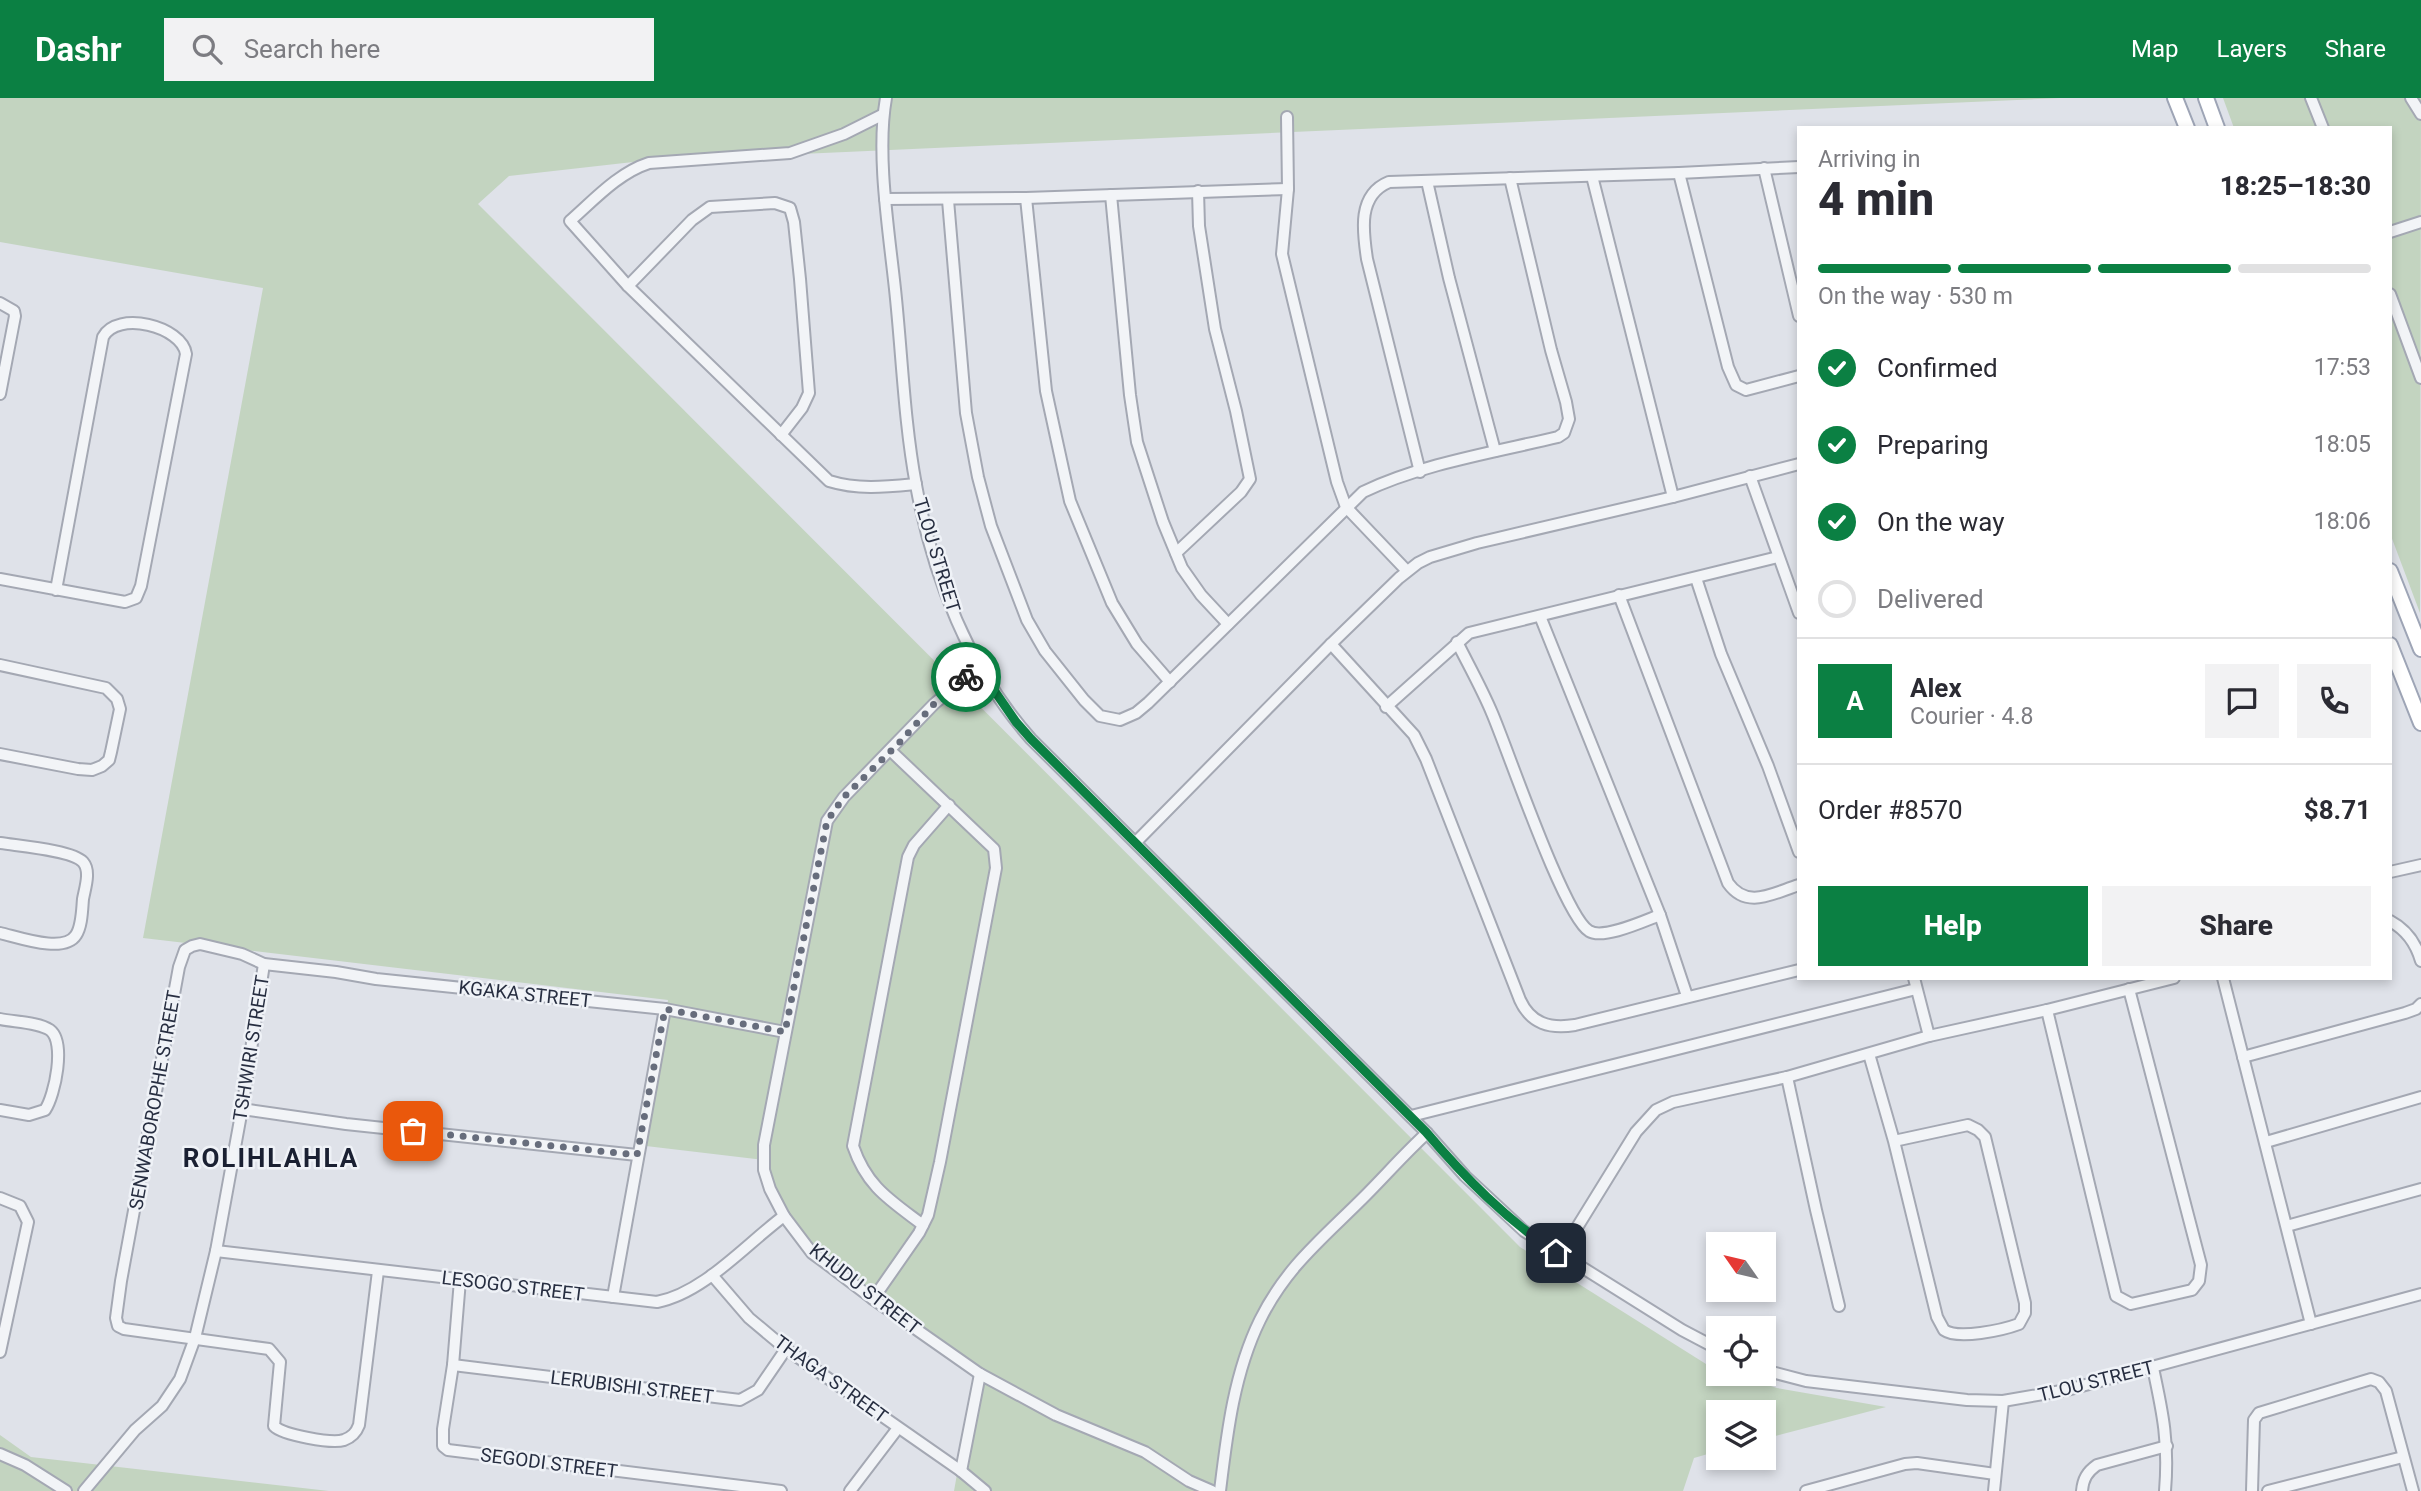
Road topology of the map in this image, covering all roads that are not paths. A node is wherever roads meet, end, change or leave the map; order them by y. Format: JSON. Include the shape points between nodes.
{"nodes":[{"id":1,"x":886,"y":98,"type":"edge"},
{"id":2,"x":2175,"y":98,"type":"edge"},
{"id":3,"x":2206,"y":98,"type":"edge"},
{"id":4,"x":2311,"y":98,"type":"edge"},
{"id":5,"x":2411,"y":98,"type":"edge"},
{"id":6,"x":2421,"y":114,"type":"edge"},
{"id":7,"x":883,"y":115,"type":"junction"},
{"id":8,"x":1287,"y":117,"type":"dead end"},
{"id":9,"x":2186,"y":126,"type":"edge"},
{"id":10,"x":2216,"y":126,"type":"edge"},
{"id":11,"x":2322,"y":126,"type":"edge"},
{"id":12,"x":1797,"y":167,"type":"edge"},
{"id":13,"x":1764,"y":168,"type":"junction"},
{"id":14,"x":1679,"y":173,"type":"junction"},
{"id":15,"x":1592,"y":176,"type":"junction"},
{"id":16,"x":1510,"y":178,"type":"junction"},
{"id":17,"x":1427,"y":181,"type":"junction"},
{"id":18,"x":1288,"y":189,"type":"junction"},
{"id":19,"x":1198,"y":191,"type":"junction"},
{"id":20,"x":1111,"y":195,"type":"junction"},
{"id":21,"x":1026,"y":198,"type":"junction"},
{"id":22,"x":885,"y":199,"type":"junction"},
{"id":23,"x":948,"y":200,"type":"junction"},
{"id":24,"x":2421,"y":222,"type":"edge"},
{"id":25,"x":2392,"y":231,"type":"edge"},
{"id":26,"x":628,"y":286,"type":"junction"},
{"id":27,"x":2392,"y":299,"type":"edge"},
{"id":28,"x":0,"y":303,"type":"edge"},
{"id":29,"x":1797,"y":308,"type":"edge"},
{"id":30,"x":1797,"y":377,"type":"edge"},
{"id":31,"x":2421,"y":377,"type":"edge"},
{"id":32,"x":0,"y":392,"type":"edge"},
{"id":33,"x":781,"y":435,"type":"junction"},
{"id":34,"x":1495,"y":451,"type":"junction"},
{"id":35,"x":1797,"y":464,"type":"edge"},
{"id":36,"x":1420,"y":472,"type":"junction"},
{"id":37,"x":1750,"y":476,"type":"junction"},
{"id":38,"x":916,"y":484,"type":"junction"},
{"id":39,"x":1673,"y":497,"type":"junction"},
{"id":40,"x":1346,"y":507,"type":"junction"},
{"id":41,"x":1175,"y":553,"type":"junction"},
{"id":42,"x":1778,"y":557,"type":"junction"},
{"id":43,"x":1407,"y":571,"type":"junction"},
{"id":44,"x":2392,"y":576,"type":"edge"},
{"id":45,"x":1696,"y":578,"type":"junction"},
{"id":46,"x":0,"y":579,"type":"edge"},
{"id":47,"x":56,"y":590,"type":"junction"},
{"id":48,"x":1619,"y":595,"type":"junction"},
{"id":49,"x":1797,"y":608,"type":"edge"},
{"id":50,"x":1540,"y":616,"type":"junction"},
{"id":51,"x":1228,"y":624,"type":"junction"},
{"id":52,"x":1457,"y":642,"type":"junction"},
{"id":53,"x":1331,"y":644,"type":"junction"},
{"id":54,"x":2421,"y":649,"type":"edge"},
{"id":55,"x":2392,"y":650,"type":"edge"},
{"id":56,"x":0,"y":665,"type":"edge"},
{"id":57,"x":978,"y":667,"type":"junction"},
{"id":58,"x":1170,"y":682,"type":"junction"},
{"id":59,"x":1386,"y":707,"type":"junction"},
{"id":60,"x":2421,"y":723,"type":"edge"},
{"id":61,"x":891,"y":751,"type":"junction"},
{"id":62,"x":0,"y":754,"type":"edge"},
{"id":63,"x":949,"y":805,"type":"junction"},
{"id":64,"x":1136,"y":842,"type":"junction"},
{"id":65,"x":0,"y":843,"type":"edge"},
{"id":66,"x":1797,"y":846,"type":"edge"},
{"id":67,"x":2421,"y":865,"type":"edge"},
{"id":68,"x":2392,"y":872,"type":"edge"},
{"id":69,"x":1797,"y":886,"type":"edge"},
{"id":70,"x":1660,"y":915,"type":"junction"},
{"id":71,"x":2392,"y":922,"type":"edge"},
{"id":72,"x":0,"y":933,"type":"edge"},
{"id":73,"x":2421,"y":961,"type":"edge"},
{"id":74,"x":264,"y":964,"type":"junction"},
{"id":75,"x":1797,"y":970,"type":"edge"},
{"id":76,"x":2166,"y":980,"type":"edge"},
{"id":77,"x":2224,"y":980,"type":"edge"},
{"id":78,"x":1917,"y":981,"type":"edge"},
{"id":79,"x":2129,"y":989,"type":"junction"},
{"id":80,"x":1687,"y":996,"type":"junction"},
{"id":81,"x":2421,"y":1004,"type":"edge"},
{"id":82,"x":665,"y":1009,"type":"junction"},
{"id":83,"x":2046,"y":1010,"type":"junction"},
{"id":84,"x":0,"y":1020,"type":"edge"},
{"id":85,"x":785,"y":1032,"type":"junction"},
{"id":86,"x":1929,"y":1036,"type":"junction"},
{"id":87,"x":1869,"y":1054,"type":"junction"},
{"id":88,"x":2243,"y":1057,"type":"junction"},
{"id":89,"x":1787,"y":1077,"type":"junction"},
{"id":90,"x":2421,"y":1097,"type":"edge"},
{"id":91,"x":242,"y":1109,"type":"junction"},
{"id":92,"x":0,"y":1110,"type":"edge"},
{"id":93,"x":1411,"y":1116,"type":"junction"},
{"id":94,"x":1427,"y":1133,"type":"junction"},
{"id":95,"x":1894,"y":1141,"type":"junction"},
{"id":96,"x":2266,"y":1142,"type":"junction"},
{"id":97,"x":637,"y":1155,"type":"junction"},
{"id":98,"x":2421,"y":1189,"type":"edge"},
{"id":99,"x":0,"y":1198,"type":"edge"},
{"id":100,"x":784,"y":1216,"type":"junction"},
{"id":101,"x":923,"y":1225,"type":"junction"},
{"id":102,"x":2287,"y":1226,"type":"junction"},
{"id":103,"x":216,"y":1251,"type":"junction"},
{"id":104,"x":1560,"y":1255,"type":"junction"},
{"id":105,"x":378,"y":1271,"type":"junction"},
{"id":106,"x":712,"y":1275,"type":"junction"},
{"id":107,"x":460,"y":1280,"type":"junction"},
{"id":108,"x":0,"y":1287,"type":"edge"},
{"id":109,"x":14,"y":1290,"type":"junction"},
{"id":110,"x":2421,"y":1294,"type":"edge"},
{"id":111,"x":613,"y":1297,"type":"junction"},
{"id":112,"x":873,"y":1299,"type":"junction"},
{"id":113,"x":1839,"y":1306,"type":"dead end"},
{"id":114,"x":2311,"y":1324,"type":"junction"},
{"id":115,"x":195,"y":1338,"type":"junction"},
{"id":116,"x":1706,"y":1343,"type":"edge"},
{"id":117,"x":786,"y":1349,"type":"junction"},
{"id":118,"x":0,"y":1352,"type":"edge"},
{"id":119,"x":453,"y":1364,"type":"junction"},
{"id":120,"x":2153,"y":1367,"type":"junction"},
{"id":121,"x":1776,"y":1373,"type":"edge"},
{"id":122,"x":980,"y":1374,"type":"junction"},
{"id":123,"x":2003,"y":1401,"type":"junction"},
{"id":124,"x":898,"y":1428,"type":"junction"},
{"id":125,"x":2167,"y":1446,"type":"junction"},
{"id":126,"x":0,"y":1454,"type":"edge"},
{"id":127,"x":2403,"y":1457,"type":"junction"},
{"id":128,"x":961,"y":1471,"type":"junction"},
{"id":129,"x":1995,"y":1474,"type":"junction"},
{"id":130,"x":66,"y":1491,"type":"edge"},
{"id":131,"x":84,"y":1491,"type":"edge"},
{"id":132,"x":781,"y":1491,"type":"edge"},
{"id":133,"x":850,"y":1491,"type":"edge"},
{"id":134,"x":985,"y":1491,"type":"edge"},
{"id":135,"x":1212,"y":1491,"type":"edge"},
{"id":136,"x":1220,"y":1491,"type":"edge"},
{"id":137,"x":1806,"y":1491,"type":"edge"},
{"id":138,"x":1994,"y":1491,"type":"edge"},
{"id":139,"x":2082,"y":1491,"type":"edge"},
{"id":140,"x":2165,"y":1491,"type":"edge"},
{"id":141,"x":2252,"y":1491,"type":"edge"},
{"id":142,"x":2268,"y":1491,"type":"edge"},
{"id":143,"x":2413,"y":1491,"type":"edge"}],
"edges":[{"from":1,"to":7,"type":"street","name":"TLOU STREET"},
{"from":2,"to":9,"type":"main road"},
{"from":3,"to":10,"type":"main road"},
{"from":4,"to":11,"type":"street"},
{"from":5,"to":6,"type":"street"},
{"from":7,"to":22,"type":"street","name":"TLOU STREET"},
{"from":7,"to":26,"type":"street","via":[[790,153],[649,163],[623,176],[570,220]]},
{"from":8,"to":18,"type":"street"},
{"from":12,"to":13,"type":"street"},
{"from":13,"to":14,"type":"street"},
{"from":13,"to":29,"type":"street"},
{"from":14,"to":15,"type":"street"},
{"from":14,"to":30,"type":"street","via":[[1734,382],[1746,390]]},
{"from":15,"to":16,"type":"street"},
{"from":15,"to":39,"type":"street"},
{"from":16,"to":17,"type":"street"},
{"from":16,"to":34,"type":"street","via":[[1569,419],[1562,435]]},
{"from":17,"to":34,"type":"street"},
{"from":17,"to":36,"type":"street","via":[[1378,186],[1370,197],[1363,231]]},
{"from":18,"to":19,"type":"street"},
{"from":18,"to":40,"type":"street","via":[[1282,254]]},
{"from":19,"to":20,"type":"street"},
{"from":19,"to":41,"type":"street","via":[[1215,328],[1250,476],[1241,492]]},
{"from":20,"to":21,"type":"street"},
{"from":20,"to":41,"type":"street","via":[[1133,423]]},
{"from":21,"to":23,"type":"street"},
{"from":21,"to":58,"type":"street","via":[[1046,391],[1069,500],[1112,603],[1137,644]]},
{"from":22,"to":23,"type":"street"},
{"from":22,"to":38,"type":"street","name":"TLOU STREET"},
{"from":23,"to":58,"type":"street","via":[[966,413],[978,477],[991,526],[1030,627],[1084,700],[1105,718],[1120,720],[1136,713]]},
{"from":24,"to":25,"type":"street"},
{"from":26,"to":33,"type":"street"},
{"from":26,"to":33,"type":"street","via":[[692,219],[710,207],[775,203],[790,208],[809,393]]},
{"from":27,"to":31,"type":"street"},
{"from":28,"to":32,"type":"street","via":[[15,316]]},
{"from":33,"to":38,"type":"street","via":[[829,481],[866,488]]},
{"from":34,"to":36,"type":"street"},
{"from":35,"to":37,"type":"street"},
{"from":36,"to":40,"type":"street","via":[[1363,492]]},
{"from":37,"to":39,"type":"street"},
{"from":37,"to":42,"type":"street"},
{"from":38,"to":57,"type":"street","name":"TLOU STREET","via":[[937,566]]},
{"from":39,"to":43,"type":"street","via":[[1477,543],[1430,558]]},
{"from":40,"to":43,"type":"street"},
{"from":40,"to":51,"type":"street"},
{"from":41,"to":51,"type":"street","via":[[1191,582]]},
{"from":42,"to":45,"type":"street"},
{"from":42,"to":49,"type":"street"},
{"from":43,"to":53,"type":"street"},
{"from":44,"to":54,"type":"main road"},
{"from":45,"to":48,"type":"street"},
{"from":45,"to":66,"type":"street"},
{"from":46,"to":47,"type":"street"},
{"from":47,"to":47,"type":"street","via":[[125,602],[136,598],[186,354],[175,335],[124,322],[104,334]]},
{"from":48,"to":50,"type":"street"},
{"from":48,"to":69,"type":"street","via":[[1728,883],[1735,893],[1754,899]]},
{"from":50,"to":52,"type":"street","via":[[1469,633]]},
{"from":50,"to":70,"type":"street"},
{"from":51,"to":58,"type":"street"},
{"from":52,"to":59,"type":"street"},
{"from":52,"to":70,"type":"street","via":[[1492,713],[1577,920],[1599,934]]},
{"from":53,"to":59,"type":"street"},
{"from":53,"to":64,"type":"street"},
{"from":55,"to":60,"type":"main road"},
{"from":56,"to":62,"type":"street","via":[[106,688],[120,709],[109,760],[95,769]]},
{"from":57,"to":61,"type":"street","name":"KHUDU STREET","via":[[934,704]]},
{"from":57,"to":64,"type":"street","name":"TLOU STREET","via":[[1031,739]]},
{"from":59,"to":80,"type":"street","via":[[1414,735],[1426,759],[1525,1012],[1547,1026],[1559,1027]]},
{"from":61,"to":63,"type":"street"},
{"from":61,"to":85,"type":"street","name":"KHUDU STREET","via":[[844,797],[827,821]]},
{"from":63,"to":101,"type":"street","via":[[993,849],[996,868],[940,1162]]},
{"from":63,"to":101,"type":"street","via":[[908,857],[853,1146],[880,1194]]},
{"from":64,"to":93,"type":"street","name":"TLOU STREET"},
{"from":65,"to":72,"type":"street","via":[[72,856],[83,862],[87,871],[79,926],[68,943]]},
{"from":67,"to":68,"type":"street"},
{"from":70,"to":80,"type":"street"},
{"from":71,"to":73,"type":"street","via":[[2408,934]]},
{"from":74,"to":82,"type":"street","name":"KGAKA STREET"},
{"from":74,"to":91,"type":"street","name":"TSHWIRI STREET"},
{"from":74,"to":115,"type":"street","name":"SENWABOROPHE STREET","via":[[200,944],[183,953],[121,1280],[118,1325]]},
{"from":75,"to":80,"type":"street"},
{"from":76,"to":79,"type":"street"},
{"from":77,"to":88,"type":"street"},
{"from":78,"to":86,"type":"street"},
{"from":78,"to":93,"type":"street"},
{"from":79,"to":83,"type":"street"},
{"from":79,"to":83,"type":"street","via":[[2202,1265],[2192,1290],[2131,1304],[2116,1296]]},
{"from":81,"to":88,"type":"street","via":[[2405,1013]]},
{"from":82,"to":85,"type":"street","name":"KGAKA STREET"},
{"from":82,"to":97,"type":"street"},
{"from":83,"to":86,"type":"street"},
{"from":84,"to":92,"type":"street","via":[[47,1028],[58,1049],[52,1094],[45,1110],[29,1115]]},
{"from":85,"to":100,"type":"street","name":"KHUDU STREET","via":[[763,1163],[769,1189]]},
{"from":86,"to":87,"type":"street"},
{"from":87,"to":89,"type":"street"},
{"from":87,"to":95,"type":"street"},
{"from":88,"to":96,"type":"street"},
{"from":89,"to":104,"type":"street","via":[[1673,1102],[1656,1110],[1636,1132]]},
{"from":89,"to":113,"type":"street"},
{"from":90,"to":96,"type":"street"},
{"from":91,"to":97,"type":"street"},
{"from":91,"to":103,"type":"street","name":"TSHWIRI STREET"},
{"from":93,"to":94,"type":"street","name":"TLOU STREET"},
{"from":94,"to":104,"type":"street","name":"TLOU STREET","via":[[1506,1216]]},
{"from":94,"to":136,"type":"street","via":[[1296,1263],[1268,1304],[1239,1379]]},
{"from":95,"to":95,"type":"street","via":[[1944,1330],[1956,1335],[2019,1324],[2025,1303],[1985,1137],[1968,1125]]},
{"from":96,"to":102,"type":"street"},
{"from":97,"to":111,"type":"street"},
{"from":98,"to":102,"type":"street"},
{"from":99,"to":109,"type":"street","via":[[20,1206],[28,1222]]},
{"from":100,"to":106,"type":"street","name":"LESOGO STREET"},
{"from":100,"to":112,"type":"street","name":"KHUDU STREET","via":[[813,1253]]},
{"from":101,"to":112,"type":"street"},
{"from":102,"to":114,"type":"street"},
{"from":103,"to":105,"type":"street","name":"LESOGO STREET"},
{"from":103,"to":115,"type":"street","name":"TSHWIRI STREET"},
{"from":104,"to":116,"type":"street","name":"TLOU STREET"},
{"from":105,"to":107,"type":"street","name":"LESOGO STREET"},
{"from":105,"to":115,"type":"street","via":[[358,1428],[338,1441],[284,1433],[274,1426],[280,1365],[273,1352],[265,1347]]},
{"from":106,"to":111,"type":"street","name":"LESOGO STREET","via":[[669,1300]]},
{"from":106,"to":117,"type":"street","name":"THAGA STREET","via":[[749,1318]]},
{"from":107,"to":111,"type":"street","name":"LESOGO STREET"},
{"from":107,"to":119,"type":"street"},
{"from":108,"to":109,"type":"street"},
{"from":109,"to":118,"type":"street"},
{"from":110,"to":114,"type":"street","name":"TLOU STREET"},
{"from":112,"to":122,"type":"street","name":"KHUDU STREET"},
{"from":114,"to":120,"type":"street","name":"TLOU STREET"},
{"from":115,"to":131,"type":"street","name":"TSHWIRI STREET","via":[[180,1379],[162,1406],[135,1430]]},
{"from":117,"to":119,"type":"street","name":"LERUBISHI STREET","via":[[758,1390],[740,1400]]},
{"from":117,"to":124,"type":"street","name":"THAGA STREET"},
{"from":119,"to":132,"type":"street","name":"SEGODI STREET","via":[[443,1429],[443,1446],[450,1452]]},
{"from":120,"to":123,"type":"street","name":"TLOU STREET"},
{"from":120,"to":125,"type":"street"},
{"from":121,"to":123,"type":"street","name":"TLOU STREET","via":[[1872,1390]]},
{"from":122,"to":128,"type":"street"},
{"from":122,"to":135,"type":"street","name":"KHUDU STREET","via":[[1056,1415],[1144,1452],[1189,1482]]},
{"from":123,"to":129,"type":"street"},
{"from":124,"to":128,"type":"street","name":"THAGA STREET"},
{"from":124,"to":133,"type":"street"},
{"from":125,"to":139,"type":"street","via":[[2097,1465],[2083,1481]]},
{"from":125,"to":140,"type":"street"},
{"from":126,"to":130,"type":"street"},
{"from":127,"to":141,"type":"street","via":[[2386,1391],[2379,1382],[2358,1381],[2259,1413],[2254,1420]]},
{"from":127,"to":142,"type":"street"},
{"from":127,"to":143,"type":"street"},
{"from":128,"to":134,"type":"street","name":"THAGA STREET"},
{"from":129,"to":137,"type":"street","via":[[1905,1464]]},
{"from":129,"to":138,"type":"street"}]}
